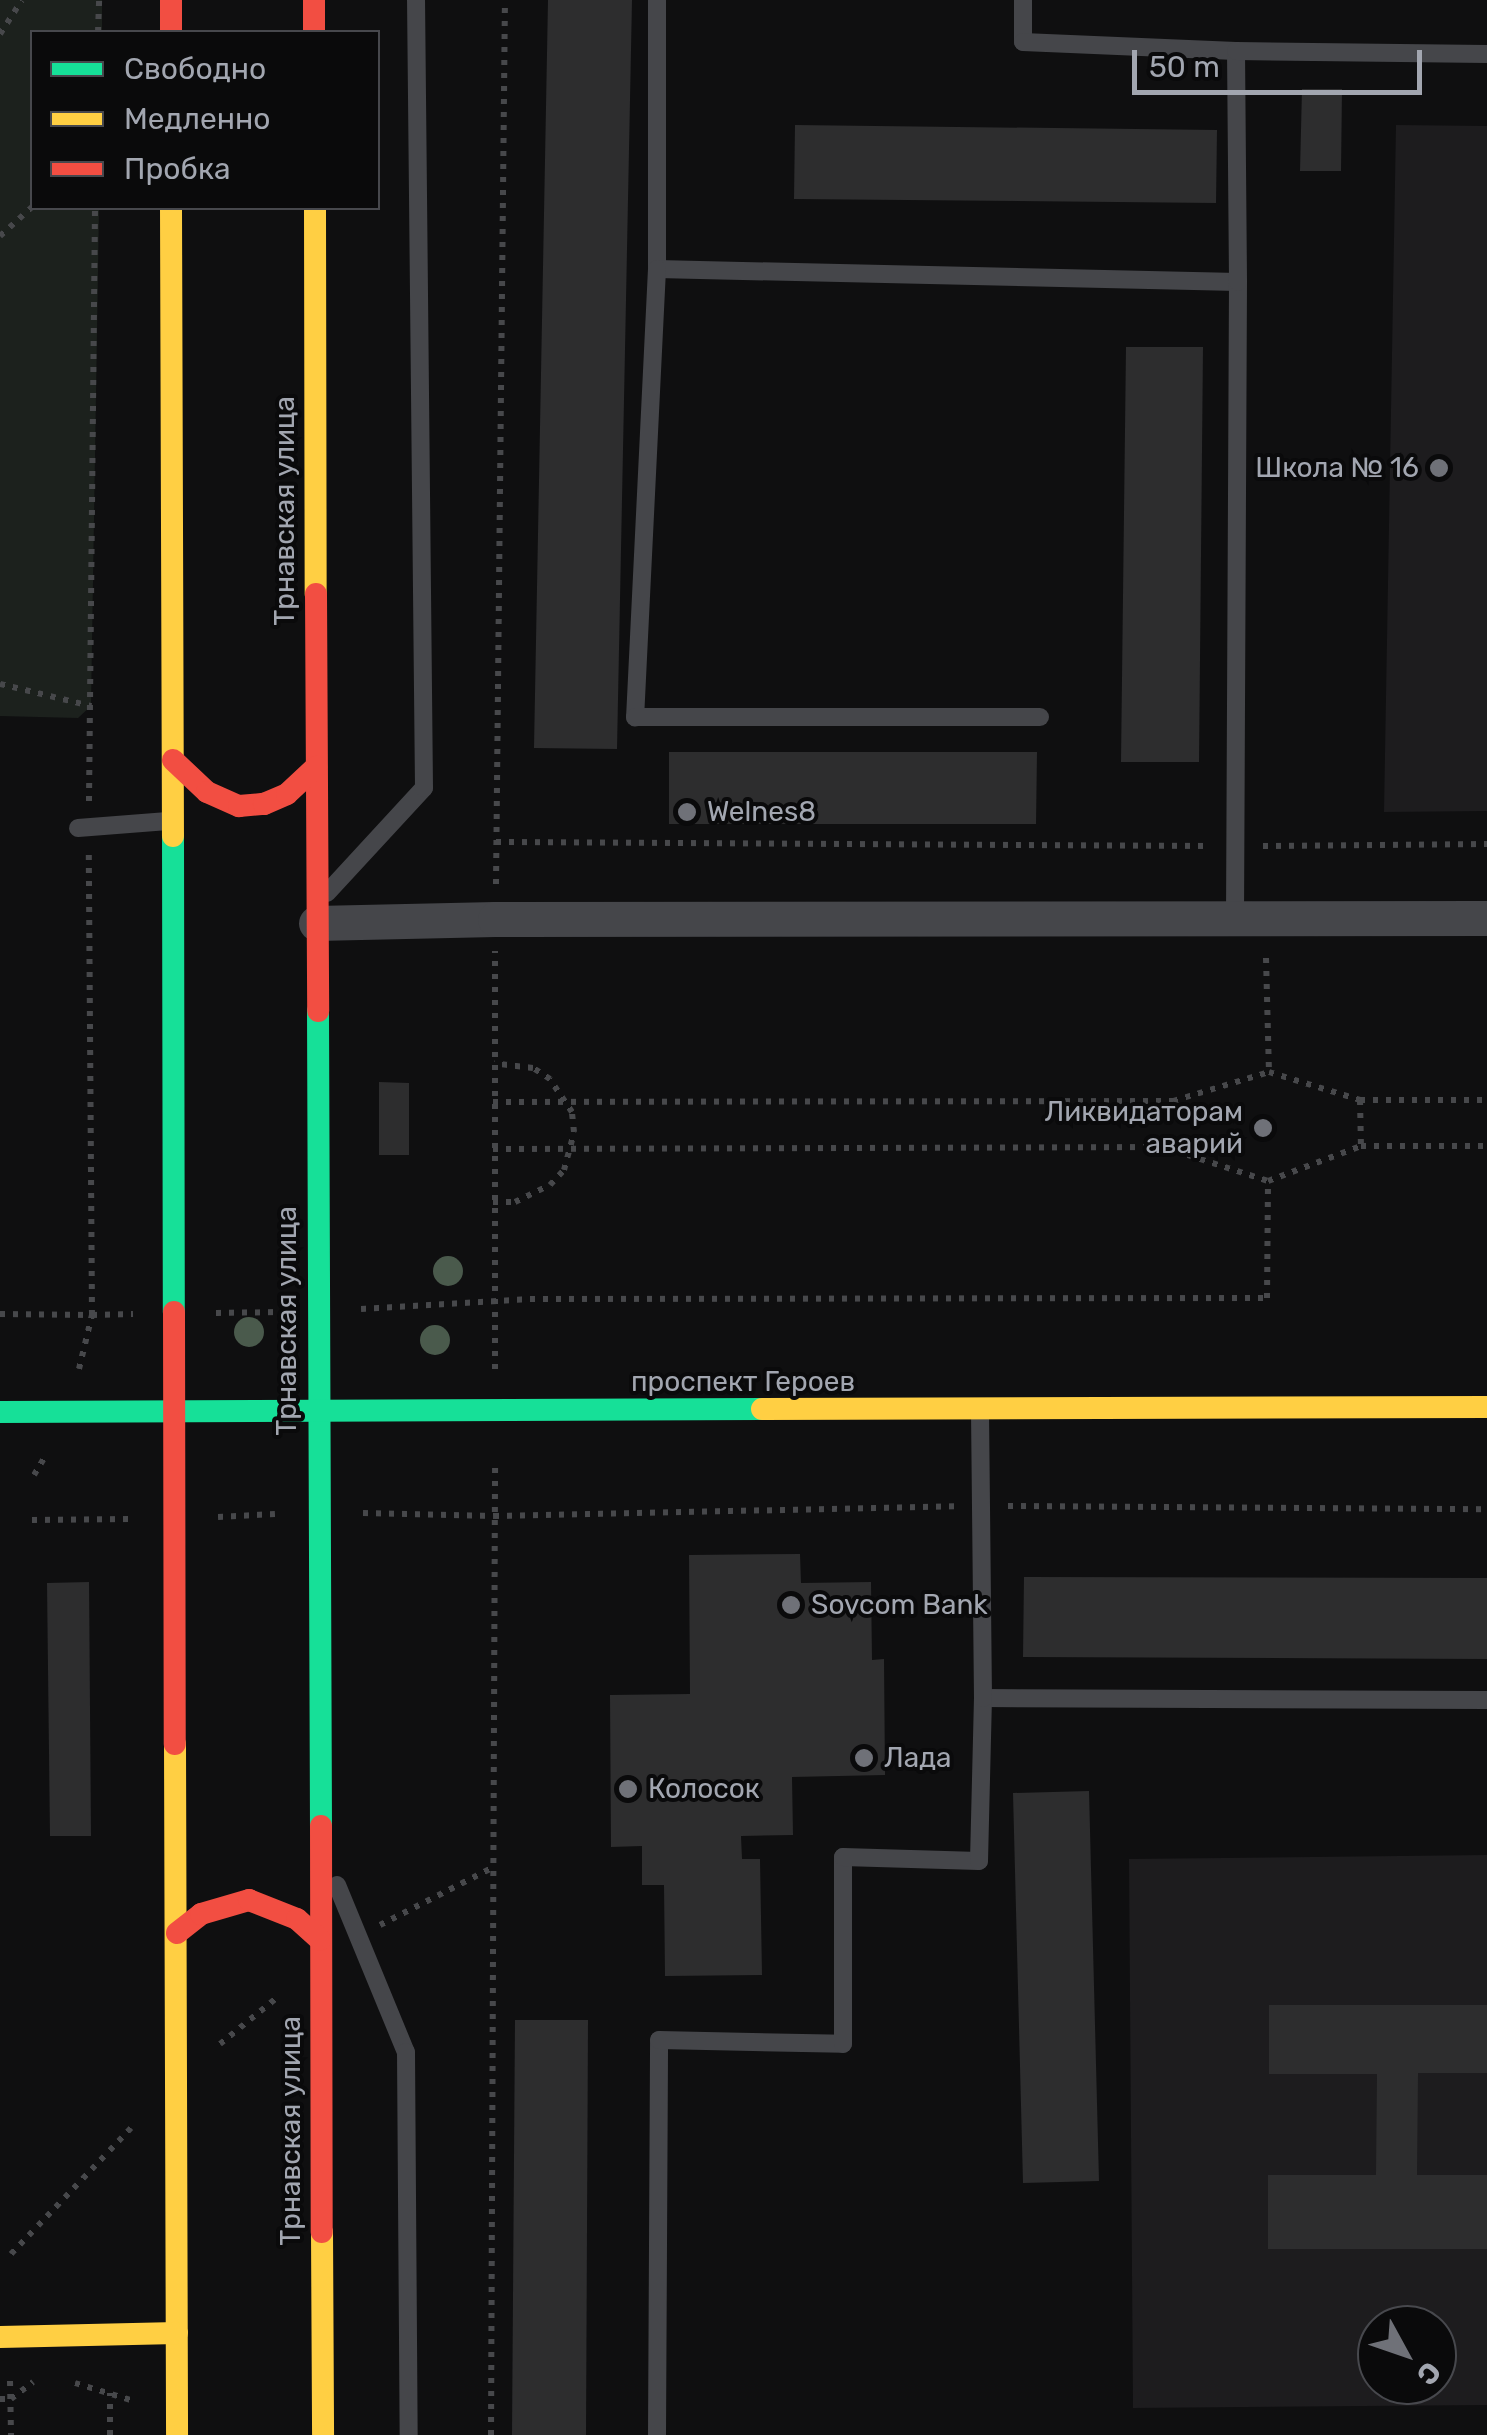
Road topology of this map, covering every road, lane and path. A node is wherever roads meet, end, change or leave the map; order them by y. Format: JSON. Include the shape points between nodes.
{"nodes":[{"id":1,"x":22,"y":0,"type":"edge"},
{"id":2,"x":99,"y":0,"type":"edge"},
{"id":3,"x":171,"y":0,"type":"edge"},
{"id":4,"x":314,"y":0,"type":"edge"},
{"id":5,"x":416,"y":0,"type":"edge"},
{"id":6,"x":505,"y":0,"type":"edge"},
{"id":7,"x":657,"y":0,"type":"edge"},
{"id":8,"x":1024,"y":0,"type":"edge"},
{"id":9,"x":98,"y":30,"type":"edge"},
{"id":10,"x":171,"y":30,"type":"edge"},
{"id":11,"x":314,"y":30,"type":"edge"},
{"id":12,"x":0,"y":34,"type":"edge"},
{"id":13,"x":1236,"y":51,"type":"junction"},
{"id":14,"x":1487,"y":54,"type":"edge"},
{"id":15,"x":30,"y":209,"type":"edge"},
{"id":16,"x":171,"y":210,"type":"edge"},
{"id":17,"x":315,"y":210,"type":"edge"},
{"id":18,"x":0,"y":236,"type":"edge"},
{"id":19,"x":658,"y":269,"type":"junction"},
{"id":20,"x":1238,"y":282,"type":"junction"},
{"id":21,"x":0,"y":684,"type":"edge"},
{"id":22,"x":92,"y":706,"type":"dead end"},
{"id":23,"x":1040,"y":717,"type":"dead end"},
{"id":24,"x":173,"y":760,"type":"junction"},
{"id":25,"x":316,"y":767,"type":"junction"},
{"id":26,"x":173,"y":821,"type":"junction"},
{"id":27,"x":78,"y":828,"type":"dead end"},
{"id":28,"x":496,"y":842,"type":"junction"},
{"id":29,"x":1487,"y":844,"type":"edge"},
{"id":30,"x":1235,"y":846,"type":"junction"},
{"id":31,"x":316,"y":914,"type":"junction"},
{"id":32,"x":1487,"y":918,"type":"edge"},
{"id":33,"x":495,"y":919,"type":"junction"},
{"id":34,"x":1234,"y":920,"type":"junction"},
{"id":35,"x":1266,"y":958,"type":"dead end"},
{"id":36,"x":494,"y":1063,"type":"junction"},
{"id":37,"x":1269,"y":1072,"type":"junction"},
{"id":38,"x":1360,"y":1100,"type":"junction"},
{"id":39,"x":1487,"y":1100,"type":"edge"},
{"id":40,"x":494,"y":1102,"type":"junction"},
{"id":41,"x":567,"y":1102,"type":"junction"},
{"id":42,"x":1361,"y":1146,"type":"junction"},
{"id":43,"x":1487,"y":1146,"type":"edge"},
{"id":44,"x":572,"y":1148,"type":"junction"},
{"id":45,"x":494,"y":1149,"type":"junction"},
{"id":46,"x":1268,"y":1181,"type":"junction"},
{"id":47,"x":493,"y":1202,"type":"junction"},
{"id":48,"x":494,"y":1304,"type":"junction"},
{"id":49,"x":317,"y":1311,"type":"junction"},
{"id":50,"x":174,"y":1314,"type":"junction"},
{"id":51,"x":495,"y":1373,"type":"dead end"},
{"id":52,"x":1487,"y":1407,"type":"edge"},
{"id":53,"x":980,"y":1410,"type":"junction"},
{"id":54,"x":0,"y":1412,"type":"edge"},
{"id":55,"x":70,"y":1412,"type":"junction"},
{"id":56,"x":174,"y":1412,"type":"junction"},
{"id":57,"x":317,"y":1415,"type":"junction"},
{"id":58,"x":495,"y":1463,"type":"dead end"},
{"id":59,"x":34,"y":1475,"type":"dead end"},
{"id":60,"x":318,"y":1512,"type":"junction"},
{"id":61,"x":494,"y":1516,"type":"junction"},
{"id":62,"x":175,"y":1518,"type":"junction"},
{"id":63,"x":32,"y":1520,"type":"dead end"},
{"id":64,"x":983,"y":1698,"type":"junction"},
{"id":65,"x":1487,"y":1700,"type":"edge"},
{"id":66,"x":320,"y":1844,"type":"junction"},
{"id":67,"x":492,"y":1868,"type":"junction"},
{"id":68,"x":177,"y":1933,"type":"junction"},
{"id":69,"x":359,"y":1936,"type":"junction"},
{"id":70,"x":320,"y":1951,"type":"junction"},
{"id":71,"x":176,"y":2080,"type":"junction"},
{"id":72,"x":135,"y":2124,"type":"dead end"},
{"id":73,"x":12,"y":2254,"type":"dead end"},
{"id":74,"x":177,"y":2334,"type":"junction"},
{"id":75,"x":0,"y":2337,"type":"edge"},
{"id":76,"x":49,"y":2381,"type":"dead end"},
{"id":77,"x":64,"y":2382,"type":"dead end"},
{"id":78,"x":110,"y":2393,"type":"junction"},
{"id":79,"x":0,"y":2399,"type":"edge"},
{"id":80,"x":11,"y":2399,"type":"junction"},
{"id":81,"x":177,"y":2432,"type":"edge"},
{"id":82,"x":12,"y":2435,"type":"edge"},
{"id":83,"x":110,"y":2435,"type":"edge"},
{"id":84,"x":323,"y":2435,"type":"edge"},
{"id":85,"x":409,"y":2435,"type":"edge"},
{"id":86,"x":491,"y":2435,"type":"edge"},
{"id":87,"x":657,"y":2435,"type":"edge"}],
"edges":[{"from":1,"to":12,"type":"path"},
{"from":2,"to":9,"type":"path"},
{"from":3,"to":10,"type":"main road"},
{"from":4,"to":11,"type":"main road"},
{"from":5,"to":31,"type":"lane","via":[[424,788]]},
{"from":6,"to":28,"type":"path"},
{"from":7,"to":19,"type":"lane"},
{"from":8,"to":13,"type":"lane","via":[[1023,42]]},
{"from":13,"to":14,"type":"lane"},
{"from":13,"to":20,"type":"lane"},
{"from":15,"to":18,"type":"path"},
{"from":16,"to":24,"type":"main road"},
{"from":17,"to":25,"type":"main road","name":"Трнавская улица"},
{"from":19,"to":20,"type":"lane"},
{"from":19,"to":23,"type":"lane","via":[[635,717]]},
{"from":20,"to":30,"type":"lane"},
{"from":21,"to":22,"type":"path"},
{"from":24,"to":25,"type":"main road","via":[[207,792],[239,806],[287,794]]},
{"from":24,"to":26,"type":"main road"},
{"from":25,"to":31,"type":"main road","name":"Трнавская улица"},
{"from":26,"to":27,"type":"lane"},
{"from":26,"to":50,"type":"main road"},
{"from":28,"to":30,"type":"path"},
{"from":28,"to":33,"type":"path"},
{"from":29,"to":30,"type":"path"},
{"from":30,"to":34,"type":"lane"},
{"from":31,"to":33,"type":"street"},
{"from":31,"to":49,"type":"main road","name":"Трнавская улица"},
{"from":32,"to":34,"type":"street"},
{"from":33,"to":34,"type":"street"},
{"from":33,"to":36,"type":"path"},
{"from":35,"to":37,"type":"path"},
{"from":36,"to":40,"type":"path"},
{"from":36,"to":41,"type":"path","via":[[533,1068]]},
{"from":37,"to":38,"type":"path"},
{"from":37,"to":41,"type":"path","via":[[1173,1101]]},
{"from":38,"to":39,"type":"path"},
{"from":38,"to":42,"type":"path"},
{"from":40,"to":41,"type":"path"},
{"from":40,"to":45,"type":"path"},
{"from":41,"to":44,"type":"path"},
{"from":42,"to":43,"type":"path"},
{"from":42,"to":46,"type":"path"},
{"from":44,"to":45,"type":"path"},
{"from":44,"to":46,"type":"path","via":[[1163,1147]]},
{"from":44,"to":47,"type":"path","via":[[550,1185],[515,1202]]},
{"from":45,"to":47,"type":"path"},
{"from":46,"to":48,"type":"path","via":[[1267,1298]]},
{"from":47,"to":48,"type":"path"},
{"from":48,"to":49,"type":"path"},
{"from":48,"to":51,"type":"path"},
{"from":49,"to":50,"type":"path"},
{"from":49,"to":57,"type":"main road","name":"Трнавская улица"},
{"from":50,"to":55,"type":"path","via":[[92,1315]]},
{"from":50,"to":56,"type":"main road"},
{"from":52,"to":53,"type":"main road","name":"проспект Героев"},
{"from":53,"to":57,"type":"main road","name":"проспект Героев"},
{"from":53,"to":64,"type":"lane"},
{"from":54,"to":55,"type":"main road","name":"проспект Героев"},
{"from":55,"to":56,"type":"main road","name":"проспект Героев"},
{"from":55,"to":59,"type":"path"},
{"from":56,"to":57,"type":"main road","name":"проспект Героев"},
{"from":56,"to":62,"type":"main road"},
{"from":57,"to":60,"type":"main road","name":"Трнавская улица"},
{"from":58,"to":61,"type":"path"},
{"from":60,"to":61,"type":"path"},
{"from":60,"to":62,"type":"path"},
{"from":60,"to":66,"type":"main road","name":"Трнавская улица"},
{"from":61,"to":67,"type":"path"},
{"from":62,"to":63,"type":"path"},
{"from":62,"to":68,"type":"main road"},
{"from":64,"to":65,"type":"lane"},
{"from":64,"to":87,"type":"lane","via":[[979,1861],[843,1856],[843,2044],[659,2040]]},
{"from":66,"to":69,"type":"lane"},
{"from":66,"to":70,"type":"main road","name":"Трнавская улица"},
{"from":67,"to":69,"type":"path"},
{"from":67,"to":86,"type":"path"},
{"from":68,"to":70,"type":"main road","via":[[201,1914],[248,1900],[297,1918]]},
{"from":68,"to":71,"type":"main road"},
{"from":69,"to":85,"type":"lane","via":[[406,2052]]},
{"from":70,"to":71,"type":"path"},
{"from":70,"to":84,"type":"main road","name":"Трнавская улица"},
{"from":71,"to":74,"type":"main road"},
{"from":72,"to":73,"type":"path"},
{"from":74,"to":75,"type":"main road"},
{"from":74,"to":81,"type":"main road"},
{"from":76,"to":80,"type":"path","via":[[34,2380]]},
{"from":77,"to":78,"type":"path"},
{"from":78,"to":81,"type":"path","via":[[139,2402]]},
{"from":78,"to":83,"type":"path"},
{"from":79,"to":80,"type":"path"},
{"from":80,"to":82,"type":"path"}]}
